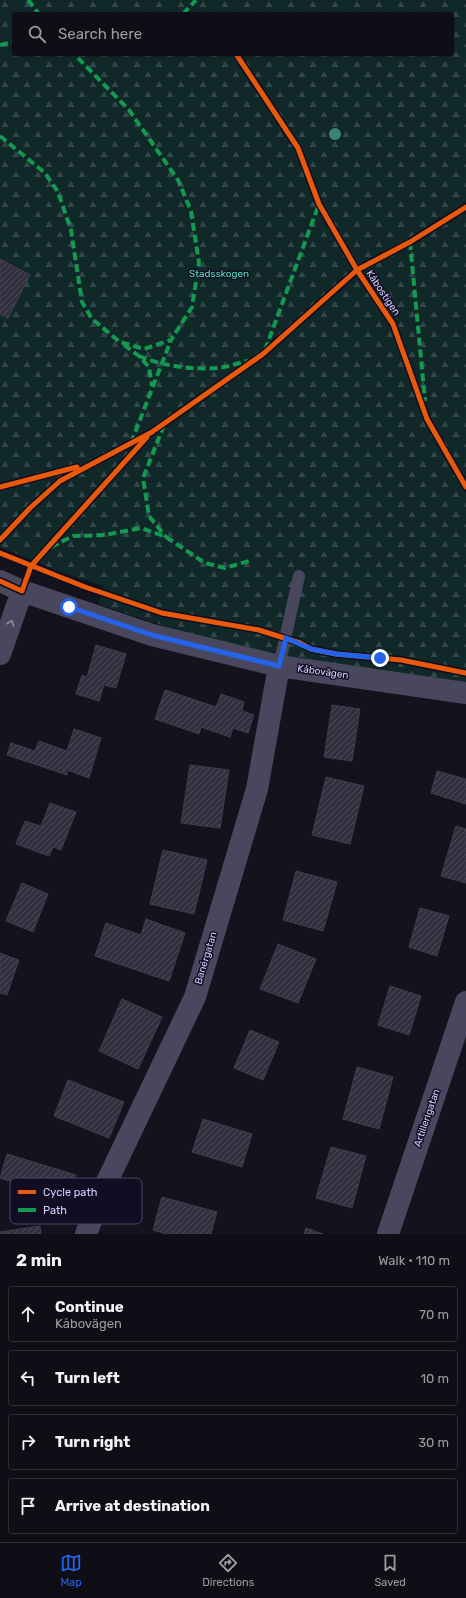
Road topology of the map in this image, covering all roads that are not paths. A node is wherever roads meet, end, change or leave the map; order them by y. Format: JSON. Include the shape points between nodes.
{"nodes":[{"id":1,"x":299,"y":576,"type":"dead end"},
{"id":2,"x":0,"y":581,"type":"edge"},
{"id":3,"x":22,"y":591,"type":"junction"},
{"id":4,"x":0,"y":654,"type":"edge"},
{"id":5,"x":279,"y":666,"type":"junction"},
{"id":6,"x":466,"y":693,"type":"edge"},
{"id":7,"x":466,"y":1002,"type":"edge"},
{"id":8,"x":109,"y":1178,"type":"edge"},
{"id":9,"x":90,"y":1224,"type":"edge"},
{"id":10,"x":86,"y":1234,"type":"edge"},
{"id":11,"x":388,"y":1234,"type":"edge"}],
"edges":[{"from":1,"to":5,"type":"lane"},
{"from":2,"to":3,"type":"street","name":"Kåbovägen"},
{"from":4,"to":3,"type":"street","one_way":true},
{"from":3,"to":5,"type":"street","name":"Kåbovägen","via":[[152,635]]},
{"from":5,"to":6,"type":"street","name":"Kåbovägen"},
{"from":5,"to":8,"type":"street","name":"Banérgatan","via":[[257,789],[195,997]]},
{"from":7,"to":11,"type":"street","name":"Artillerigatan"},
{"from":9,"to":10,"type":"street","name":"Banérgatan"}]}
